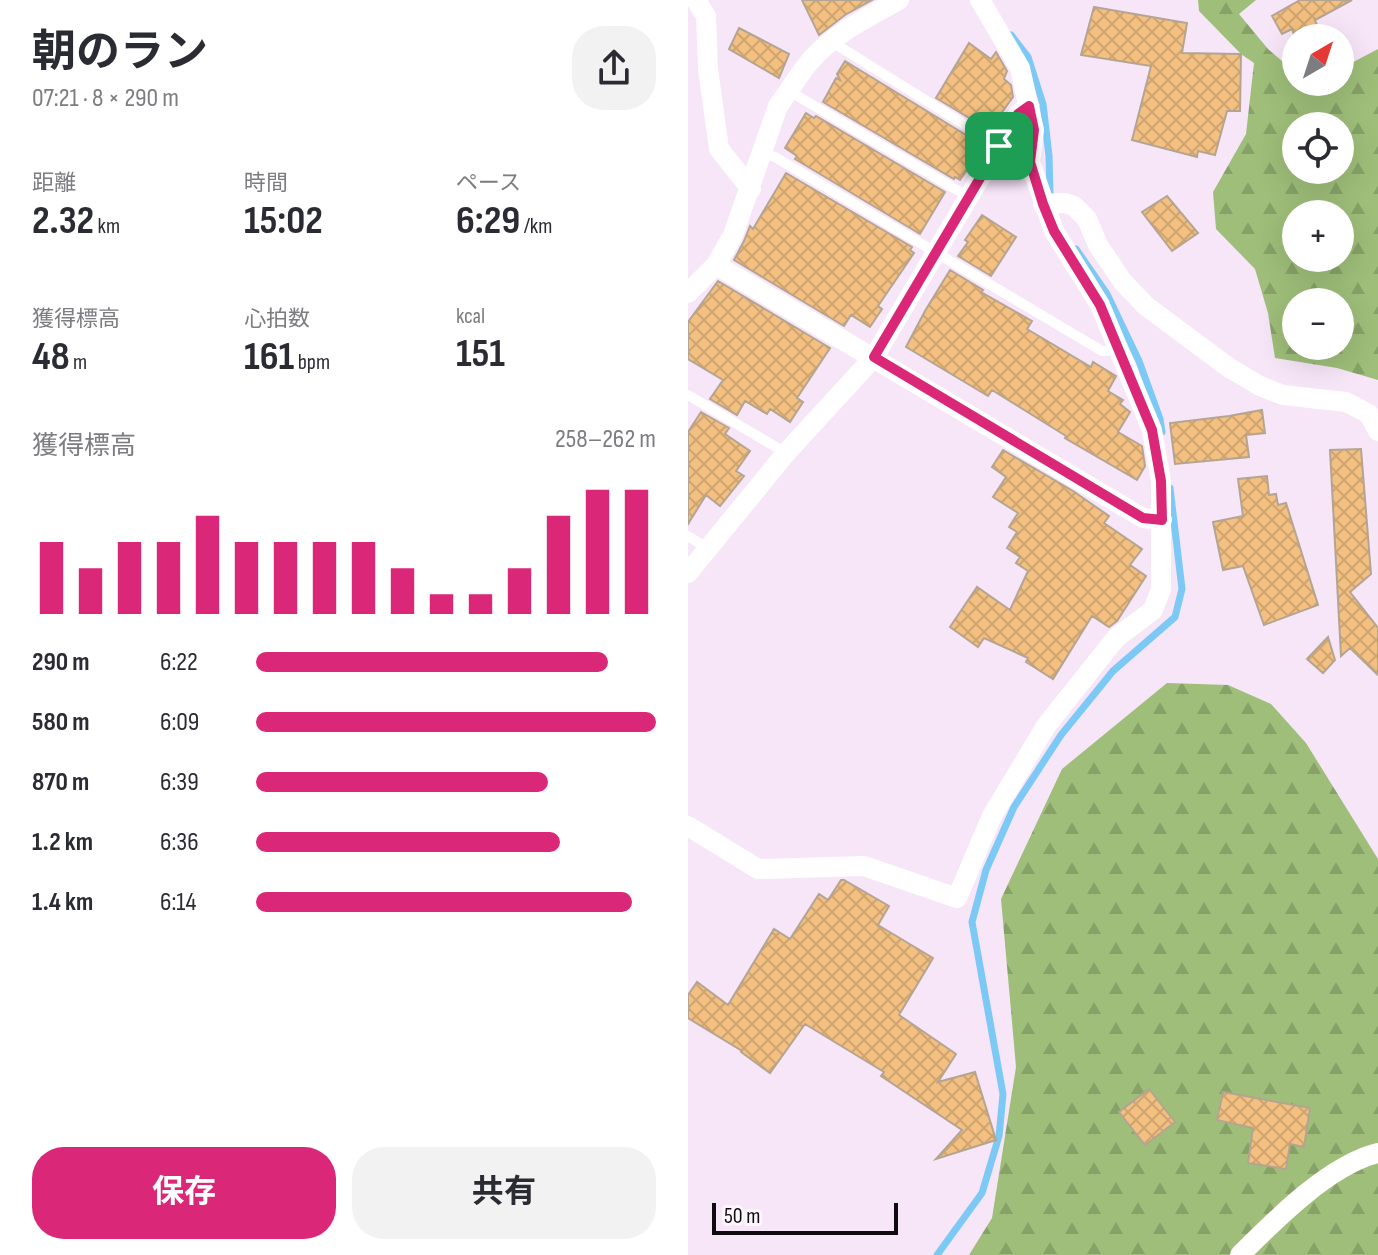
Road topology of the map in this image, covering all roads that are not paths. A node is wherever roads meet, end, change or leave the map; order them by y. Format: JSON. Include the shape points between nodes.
{"nodes":[{"id":1,"x":696,"y":0,"type":"edge"},
{"id":2,"x":899,"y":0,"type":"edge"},
{"id":3,"x":980,"y":0,"type":"edge"},
{"id":4,"x":832,"y":42,"type":"junction"},
{"id":5,"x":789,"y":91,"type":"junction"},
{"id":6,"x":1029,"y":106,"type":"junction"},
{"id":7,"x":999,"y":146,"type":"junction"},
{"id":8,"x":763,"y":153,"type":"junction"},
{"id":9,"x":751,"y":189,"type":"junction"},
{"id":10,"x":969,"y":197,"type":"junction"},
{"id":11,"x":1052,"y":203,"type":"junction"},
{"id":12,"x":936,"y":252,"type":"junction"},
{"id":13,"x":716,"y":265,"type":"junction"},
{"id":14,"x":688,"y":293,"type":"edge"},
{"id":15,"x":1119,"y":350,"type":"junction"},
{"id":16,"x":874,"y":357,"type":"junction"},
{"id":17,"x":688,"y":395,"type":"edge"},
{"id":18,"x":1378,"y":431,"type":"edge"},
{"id":19,"x":786,"y":453,"type":"junction"},
{"id":20,"x":1162,"y":520,"type":"junction"},
{"id":21,"x":688,"y":536,"type":"edge"},
{"id":22,"x":708,"y":549,"type":"junction"},
{"id":23,"x":688,"y":573,"type":"edge"},
{"id":24,"x":688,"y":826,"type":"edge"},
{"id":25,"x":1378,"y":1153,"type":"edge"},
{"id":26,"x":1240,"y":1255,"type":"edge"}],
"edges":[{"from":1,"to":9,"type":"street","via":[[706,16],[719,149]]},
{"from":2,"to":4,"type":"street"},
{"from":3,"to":6,"type":"street","via":[[1020,68]]},
{"from":4,"to":5,"type":"street"},
{"from":4,"to":7,"type":"lane"},
{"from":5,"to":8,"type":"street","via":[[778,106]]},
{"from":5,"to":10,"type":"lane"},
{"from":6,"to":7,"type":"street"},
{"from":6,"to":11,"type":"street","via":[[1034,130],[1030,162]]},
{"from":7,"to":10,"type":"street"},
{"from":8,"to":9,"type":"street"},
{"from":8,"to":12,"type":"lane"},
{"from":9,"to":13,"type":"street"},
{"from":10,"to":12,"type":"street"},
{"from":11,"to":15,"type":"street","via":[[1054,231],[1100,305]]},
{"from":11,"to":18,"type":"street","via":[[1074,206],[1123,282],[1146,306],[1217,358],[1283,395],[1346,402],[1369,414]]},
{"from":12,"to":15,"type":"lane","via":[[1102,351]]},
{"from":12,"to":16,"type":"street"},
{"from":13,"to":14,"type":"street"},
{"from":13,"to":16,"type":"street"},
{"from":15,"to":20,"type":"street","via":[[1152,430]]},
{"from":16,"to":19,"type":"street"},
{"from":16,"to":20,"type":"street","via":[[1143,518]]},
{"from":17,"to":19,"type":"lane"},
{"from":19,"to":22,"type":"street"},
{"from":20,"to":24,"type":"street","via":[[1161,589],[1153,610],[1116,638],[1046,726],[992,816],[957,898],[864,866],[758,869]]},
{"from":21,"to":22,"type":"lane"},
{"from":22,"to":23,"type":"street"},
{"from":25,"to":26,"type":"street","via":[[1340,1168],[1282,1213]]}]}
